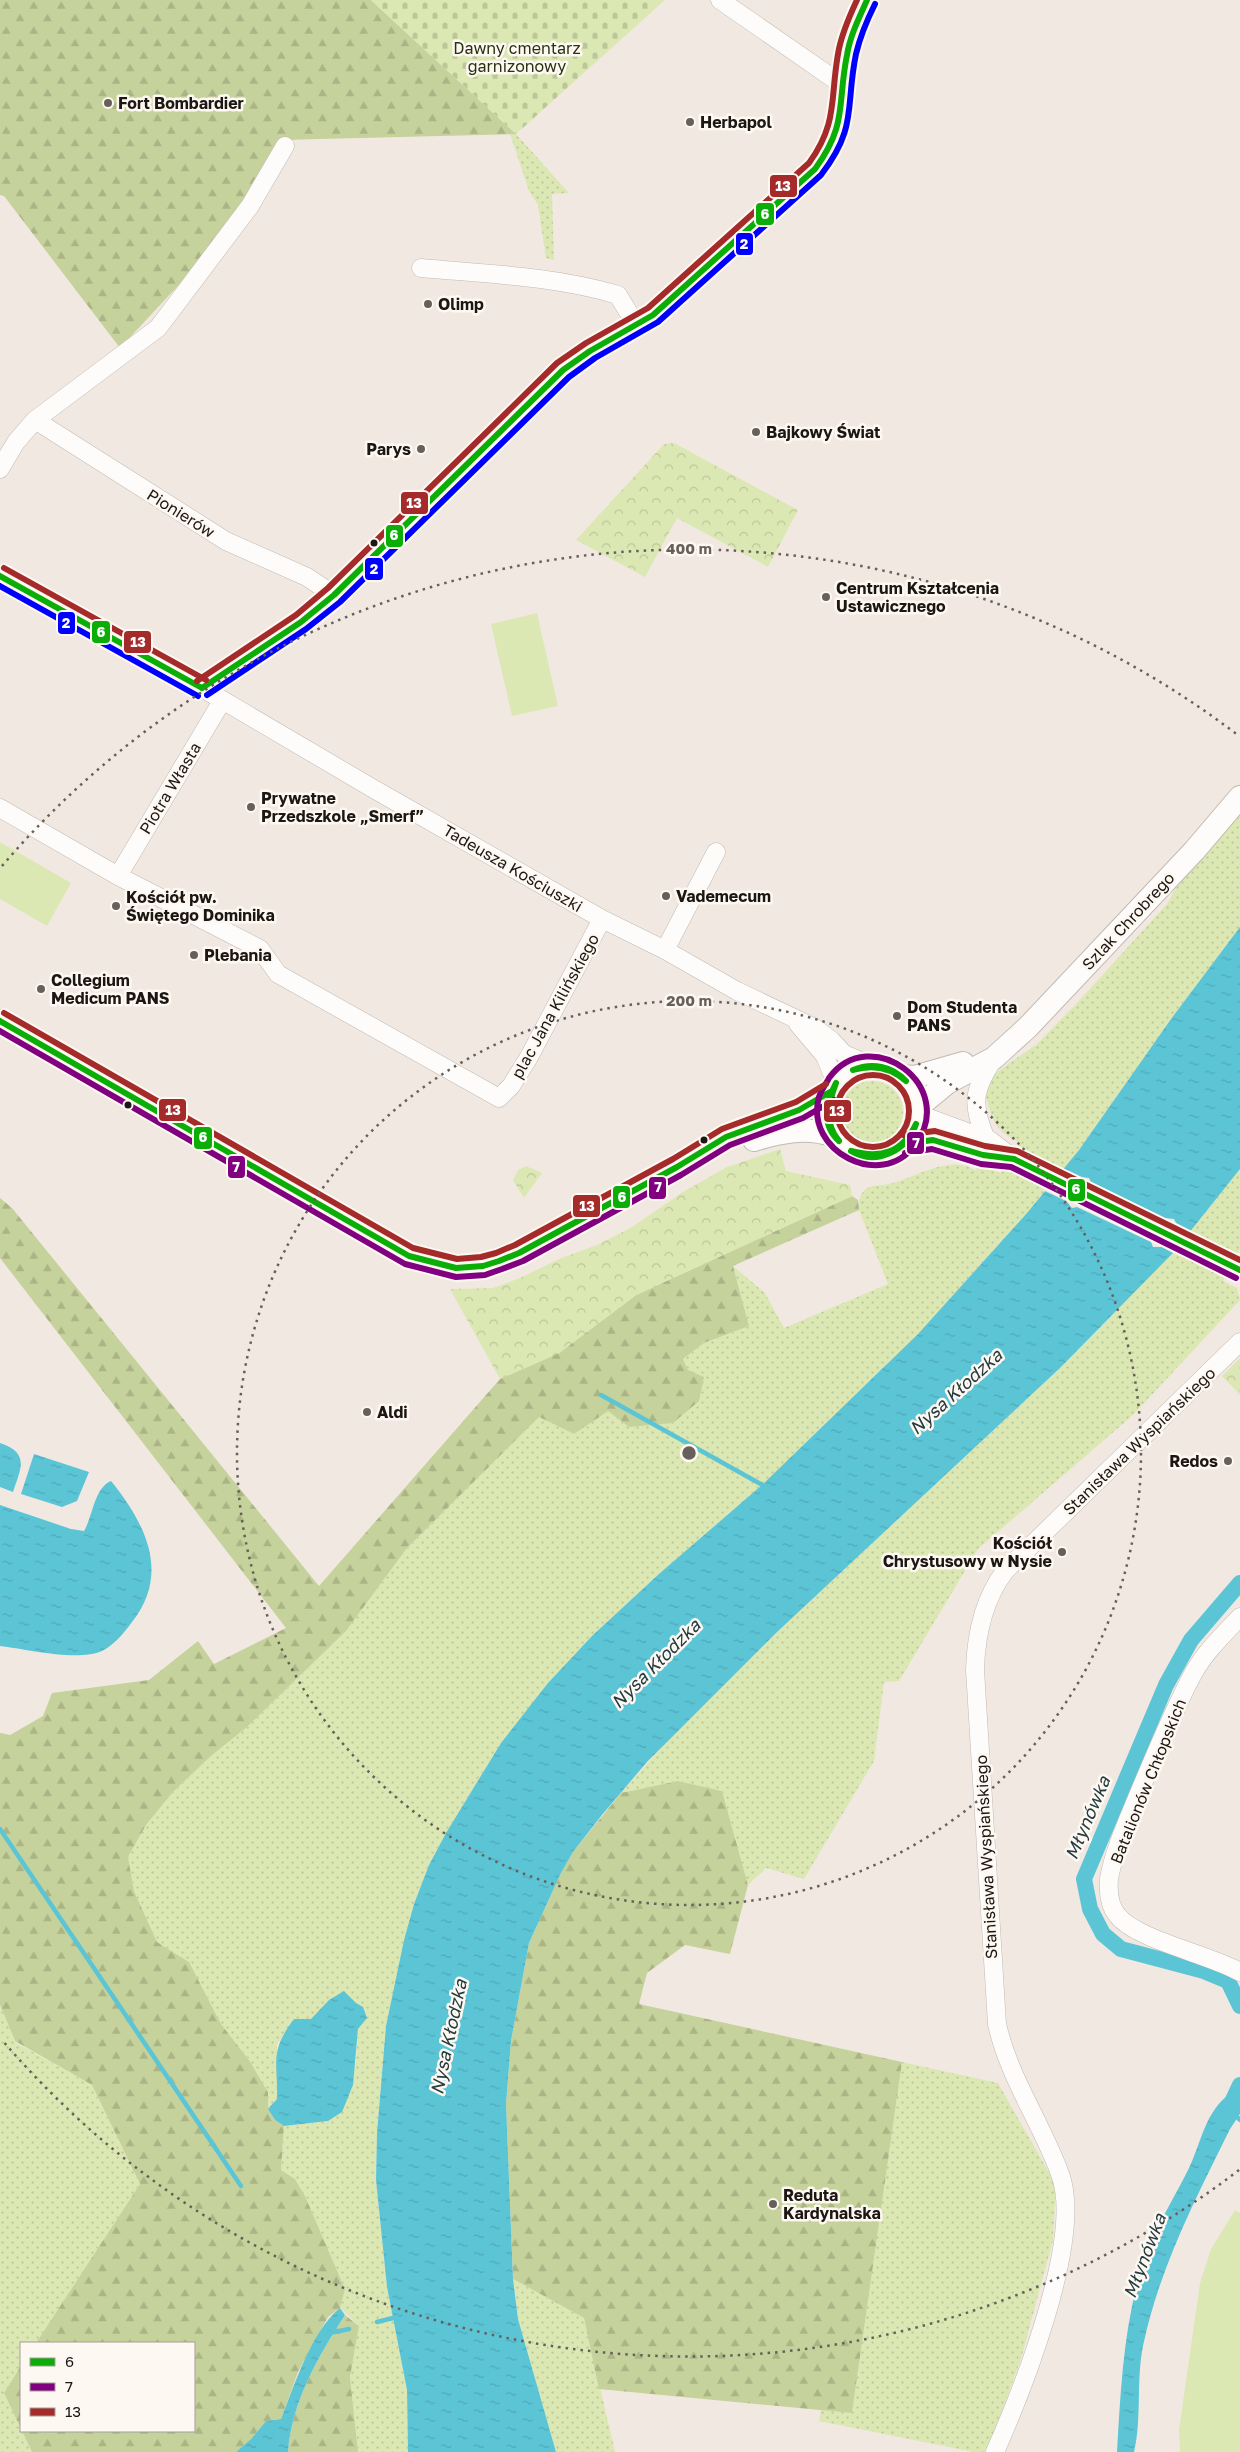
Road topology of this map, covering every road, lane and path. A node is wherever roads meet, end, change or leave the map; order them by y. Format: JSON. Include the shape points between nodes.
{"nodes":[{"id":1,"x":720,"y":0,"type":"edge"},
{"id":2,"x":867,"y":0,"type":"edge"},
{"id":3,"x":844,"y":86,"type":"junction"},
{"id":4,"x":285,"y":146,"type":"dead end"},
{"id":5,"x":421,"y":268,"type":"dead end"},
{"id":6,"x":636,"y":325,"type":"junction"},
{"id":7,"x":35,"y":420,"type":"junction"},
{"id":8,"x":0,"y":469,"type":"edge"},
{"id":9,"x":0,"y":576,"type":"edge"},
{"id":10,"x":334,"y":595,"type":"junction"},
{"id":11,"x":202,"y":688,"type":"junction"},
{"id":12,"x":222,"y":701,"type":"junction"},
{"id":13,"x":1240,"y":797,"type":"edge"},
{"id":14,"x":0,"y":808,"type":"edge"},
{"id":15,"x":716,"y":852,"type":"dead end"},
{"id":16,"x":118,"y":876,"type":"junction"},
{"id":17,"x":602,"y":919,"type":"junction"},
{"id":18,"x":665,"y":950,"type":"junction"},
{"id":19,"x":794,"y":1020,"type":"junction"},
{"id":20,"x":0,"y":1021,"type":"edge"},
{"id":21,"x":1012,"y":1041,"type":"junction"},
{"id":22,"x":994,"y":1058,"type":"junction"},
{"id":23,"x":870,"y":1065,"type":"junction"},
{"id":24,"x":901,"y":1076,"type":"junction"},
{"id":25,"x":833,"y":1088,"type":"junction"},
{"id":26,"x":918,"y":1111,"type":"junction"},
{"id":27,"x":834,"y":1136,"type":"junction"},
{"id":28,"x":986,"y":1139,"type":"junction"},
{"id":29,"x":904,"y":1144,"type":"junction"},
{"id":30,"x":1004,"y":1155,"type":"junction"},
{"id":31,"x":677,"y":1168,"type":"junction"},
{"id":32,"x":1240,"y":1270,"type":"edge"},
{"id":33,"x":1240,"y":1342,"type":"edge"},
{"id":34,"x":1240,"y":1617,"type":"edge"},
{"id":35,"x":1240,"y":1972,"type":"edge"},
{"id":36,"x":995,"y":2452,"type":"edge"}],
"edges":[{"from":1,"to":3,"type":"street"},
{"from":2,"to":3,"type":"street","via":[[847,54]]},
{"from":3,"to":6,"type":"street","via":[[840,126],[831,150],[675,298]]},
{"from":4,"to":7,"type":"street","via":[[250,206],[158,328]]},
{"from":5,"to":6,"type":"street","via":[[548,280],[594,288],[618,296]]},
{"from":6,"to":10,"type":"street","via":[[563,370]]},
{"from":7,"to":8,"type":"street","via":[[16,442]]},
{"from":7,"to":10,"type":"street","name":"Pionierów","via":[[226,541],[307,577]]},
{"from":9,"to":11,"type":"street","name":"Tadeusza Kościuszki"},
{"from":10,"to":11,"type":"street","via":[[301,622]]},
{"from":11,"to":12,"type":"street","name":"Tadeusza Kościuszki"},
{"from":12,"to":16,"type":"street","name":"Piotra Własta"},
{"from":12,"to":17,"type":"street","name":"Tadeusza Kościuszki"},
{"from":13,"to":21,"type":"main road","name":"Szlak Chrobrego","via":[[1043,1012]]},
{"from":14,"to":16,"type":"street"},
{"from":15,"to":18,"type":"street"},
{"from":16,"to":17,"type":"street","name":"plac Jana Kilińskiego","via":[[260,950],[278,974],[499,1098],[511,1086],[529,1057]]},
{"from":17,"to":18,"type":"street","name":"Tadeusza Kościuszki"},
{"from":18,"to":19,"type":"street","name":"Tadeusza Kościuszki","via":[[737,992]]},
{"from":19,"to":23,"type":"street","name":"Tadeusza Kościuszki","via":[[815,1028],[844,1054]]},
{"from":19,"to":25,"type":"street","name":"Tadeusza Kościuszki","via":[[825,1056]]},
{"from":20,"to":31,"type":"main road","via":[[409,1256],[439,1265],[469,1268],[500,1261]]},
{"from":21,"to":22,"type":"main road","name":"Szlak Chrobrego"},
{"from":21,"to":24,"type":"main road","name":"Szlak Chrobrego","via":[[951,1068],[914,1077]]},
{"from":22,"to":26,"type":"main road","name":"Szlak Chrobrego","via":[[946,1083]]},
{"from":22,"to":28,"type":"street","via":[[980,1080],[976,1094],[975,1109]]},
{"from":23,"to":24,"type":"main road","via":[[886,1067]]},
{"from":23,"to":25,"type":"main road","via":[[851,1071]]},
{"from":24,"to":26,"type":"main road","via":[[913,1090]]},
{"from":25,"to":27,"type":"main road","via":[[826,1110]]},
{"from":25,"to":31,"type":"main road","via":[[799,1110],[726,1137]]},
{"from":26,"to":28,"type":"street"},
{"from":26,"to":29,"type":"main road","via":[[916,1125]]},
{"from":27,"to":29,"type":"main road","via":[[852,1152],[864,1156],[885,1154]]},
{"from":27,"to":31,"type":"main road","via":[[821,1131],[782,1131]]},
{"from":28,"to":30,"type":"street"},
{"from":29,"to":30,"type":"street","via":[[933,1140]]},
{"from":30,"to":32,"type":"street"},
{"from":33,"to":36,"type":"street","name":"Stanisława Wyspiańskiego","via":[[1005,1571],[994,1585],[981,1621],[975,1678],[997,2024],[1010,2069],[1061,2175],[1066,2199],[1059,2260],[1040,2333],[1020,2395]]},
{"from":34,"to":35,"type":"street","name":"Batalionów Chłopskich","via":[[1209,1649],[1194,1672],[1128,1822],[1115,1858],[1108,1893],[1117,1915],[1137,1930]]}]}
